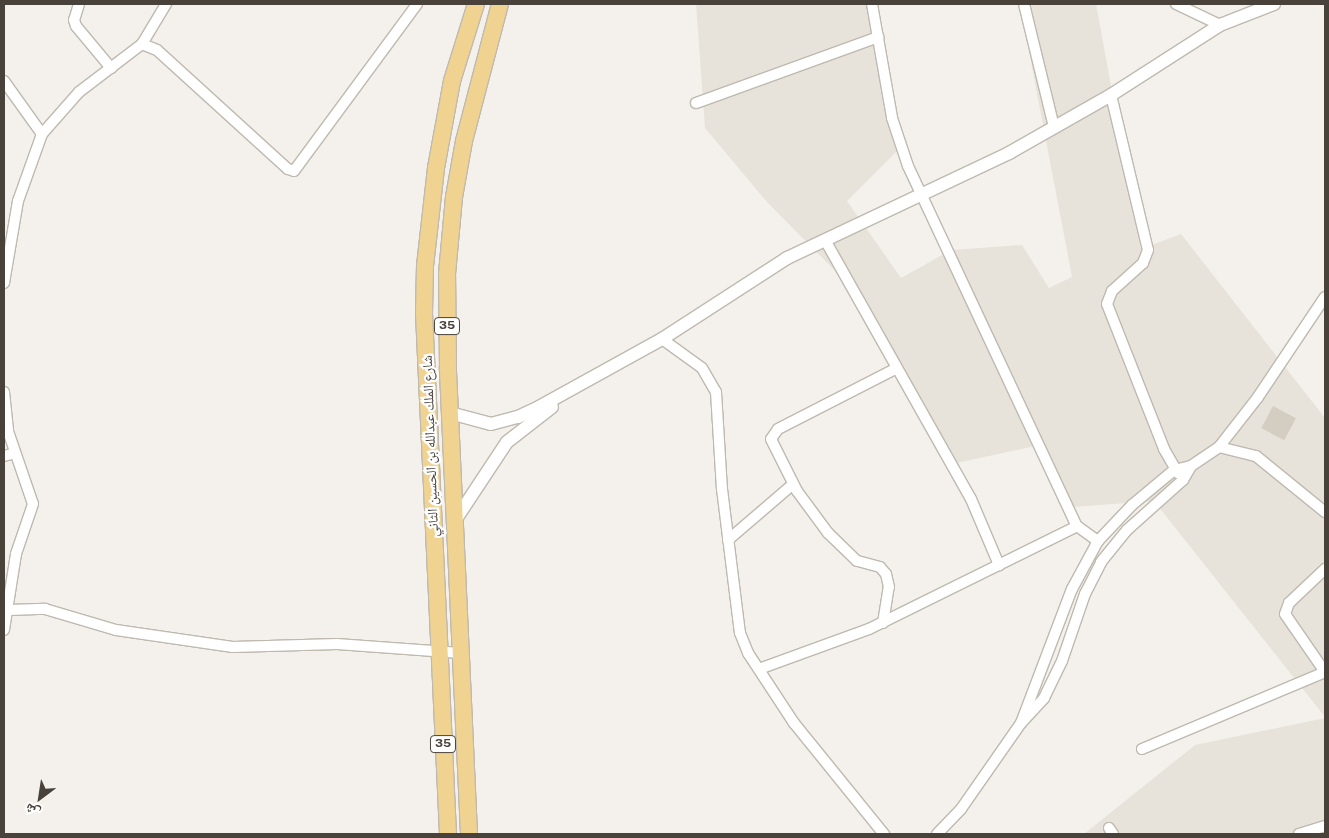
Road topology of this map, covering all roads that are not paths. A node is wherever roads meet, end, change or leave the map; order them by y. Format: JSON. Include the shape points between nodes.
{"nodes":[{"id":1,"x":78,"y":4,"type":"edge"},
{"id":2,"x":166,"y":4,"type":"edge"},
{"id":3,"x":417,"y":4,"type":"edge"},
{"id":4,"x":476,"y":4,"type":"edge"},
{"id":5,"x":500,"y":4,"type":"edge"},
{"id":6,"x":872,"y":4,"type":"edge"},
{"id":7,"x":1024,"y":4,"type":"edge"},
{"id":8,"x":1176,"y":4,"type":"edge"},
{"id":9,"x":1274,"y":4,"type":"edge"},
{"id":10,"x":1220,"y":25,"type":"junction"},
{"id":11,"x":878,"y":37,"type":"junction"},
{"id":12,"x":142,"y":44,"type":"junction"},
{"id":13,"x":111,"y":68,"type":"junction"},
{"id":14,"x":4,"y":81,"type":"edge"},
{"id":15,"x":1110,"y":96,"type":"junction"},
{"id":16,"x":696,"y":103,"type":"dead end"},
{"id":17,"x":1054,"y":127,"type":"junction"},
{"id":18,"x":42,"y":134,"type":"junction"},
{"id":19,"x":920,"y":197,"type":"junction"},
{"id":20,"x":825,"y":240,"type":"junction"},
{"id":21,"x":4,"y":280,"type":"edge"},
{"id":22,"x":1325,"y":297,"type":"edge"},
{"id":23,"x":662,"y":339,"type":"junction"},
{"id":24,"x":895,"y":369,"type":"junction"},
{"id":25,"x":582,"y":384,"type":"junction"},
{"id":26,"x":4,"y":392,"type":"edge"},
{"id":27,"x":450,"y":413,"type":"junction"},
{"id":28,"x":1219,"y":447,"type":"junction"},
{"id":29,"x":15,"y":452,"type":"junction"},
{"id":30,"x":4,"y":456,"type":"edge"},
{"id":31,"x":1191,"y":466,"type":"junction"},
{"id":32,"x":1174,"y":470,"type":"junction"},
{"id":33,"x":1183,"y":480,"type":"junction"},
{"id":34,"x":793,"y":484,"type":"junction"},
{"id":35,"x":1325,"y":512,"type":"edge"},
{"id":36,"x":456,"y":519,"type":"junction"},
{"id":37,"x":1077,"y":526,"type":"junction"},
{"id":38,"x":728,"y":540,"type":"junction"},
{"id":39,"x":1098,"y":542,"type":"junction"},
{"id":40,"x":1000,"y":565,"type":"junction"},
{"id":41,"x":1325,"y":569,"type":"edge"},
{"id":42,"x":9,"y":610,"type":"junction"},
{"id":43,"x":883,"y":622,"type":"junction"},
{"id":44,"x":4,"y":630,"type":"edge"},
{"id":45,"x":461,"y":653,"type":"junction"},
{"id":46,"x":438,"y":654,"type":"junction"},
{"id":47,"x":758,"y":669,"type":"junction"},
{"id":48,"x":1020,"y":723,"type":"junction"},
{"id":49,"x":1142,"y":749,"type":"dead end"},
{"id":50,"x":1325,"y":826,"type":"edge"},
{"id":51,"x":448,"y":834,"type":"edge"},
{"id":52,"x":469,"y":834,"type":"edge"},
{"id":53,"x":884,"y":834,"type":"edge"},
{"id":54,"x":938,"y":834,"type":"edge"},
{"id":55,"x":1299,"y":834,"type":"edge"}],
"edges":[{"from":1,"to":13,"type":"street","via":[[74,20],[76,26]]},
{"from":2,"to":12,"type":"street"},
{"from":3,"to":12,"type":"street","via":[[294,171],[158,50]]},
{"from":4,"to":46,"type":"highway","name":"شارع الملك عبدالله بن الحسين الثاني","number":"35","via":[[452,81],[436,168],[425,266]]},
{"from":5,"to":27,"type":"highway","name":"شارع الملك عبدالله بن الحسين الثاني","number":"35","via":[[468,124],[451,217],[447,274]]},
{"from":6,"to":11,"type":"street"},
{"from":7,"to":17,"type":"street"},
{"from":8,"to":10,"type":"street"},
{"from":9,"to":10,"type":"street"},
{"from":10,"to":15,"type":"street"},
{"from":11,"to":16,"type":"street"},
{"from":11,"to":19,"type":"street","via":[[892,118]]},
{"from":12,"to":13,"type":"street"},
{"from":13,"to":18,"type":"street","via":[[79,92]]},
{"from":14,"to":18,"type":"street"},
{"from":15,"to":17,"type":"street"},
{"from":15,"to":32,"type":"street","via":[[1148,250],[1143,263],[1112,291],[1107,304]]},
{"from":17,"to":19,"type":"street"},
{"from":18,"to":21,"type":"street","via":[[20,195]]},
{"from":19,"to":20,"type":"street"},
{"from":19,"to":37,"type":"street"},
{"from":20,"to":23,"type":"street","via":[[762,273]]},
{"from":20,"to":24,"type":"street"},
{"from":22,"to":28,"type":"street","via":[[1258,397]]},
{"from":23,"to":25,"type":"street"},
{"from":23,"to":38,"type":"street","via":[[702,368],[716,392]]},
{"from":24,"to":34,"type":"street","via":[[775,432],[772,443]]},
{"from":24,"to":40,"type":"street","via":[[971,499]]},
{"from":25,"to":27,"type":"street","via":[[503,423],[476,423]]},
{"from":25,"to":36,"type":"street","via":[[507,442]]},
{"from":26,"to":29,"type":"street","via":[[8,431]]},
{"from":27,"to":36,"type":"highway","name":"شارع الملك عبدالله بن الحسين الثاني","number":"35"},
{"from":28,"to":31,"type":"street"},
{"from":28,"to":35,"type":"street","via":[[1256,456]]},
{"from":29,"to":30,"type":"street"},
{"from":29,"to":42,"type":"street","via":[[33,504],[16,554]]},
{"from":31,"to":32,"type":"street"},
{"from":31,"to":33,"type":"street"},
{"from":32,"to":33,"type":"street"},
{"from":32,"to":39,"type":"street","via":[[1132,504]]},
{"from":33,"to":48,"type":"street","via":[[1127,530],[1101,562],[1053,681],[1044,698]]},
{"from":34,"to":38,"type":"street"},
{"from":34,"to":43,"type":"street","via":[[810,511],[844,551],[863,564],[880,567],[886,574],[888,587]]},
{"from":36,"to":45,"type":"highway","name":"شارع الملك عبدالله بن الحسين الثاني","number":"35"},
{"from":37,"to":39,"type":"street"},
{"from":37,"to":40,"type":"street"},
{"from":38,"to":47,"type":"street","via":[[740,633]]},
{"from":39,"to":48,"type":"street","via":[[1074,582]]},
{"from":40,"to":43,"type":"street"},
{"from":41,"to":49,"type":"street","via":[[1289,603],[1285,614],[1325,672]]},
{"from":42,"to":44,"type":"street"},
{"from":42,"to":46,"type":"street","via":[[45,609],[116,630],[233,646],[337,644]]},
{"from":43,"to":47,"type":"street"},
{"from":45,"to":46,"type":"street"},
{"from":45,"to":52,"type":"highway","name":"شارع الملك عبدالله بن الحسين الثاني","number":"35"},
{"from":46,"to":51,"type":"highway","name":"شارع الملك عبدالله بن الحسين الثاني","number":"35"},
{"from":47,"to":53,"type":"street","via":[[794,723]]},
{"from":48,"to":54,"type":"street","via":[[960,809]]},
{"from":50,"to":55,"type":"street"}]}
